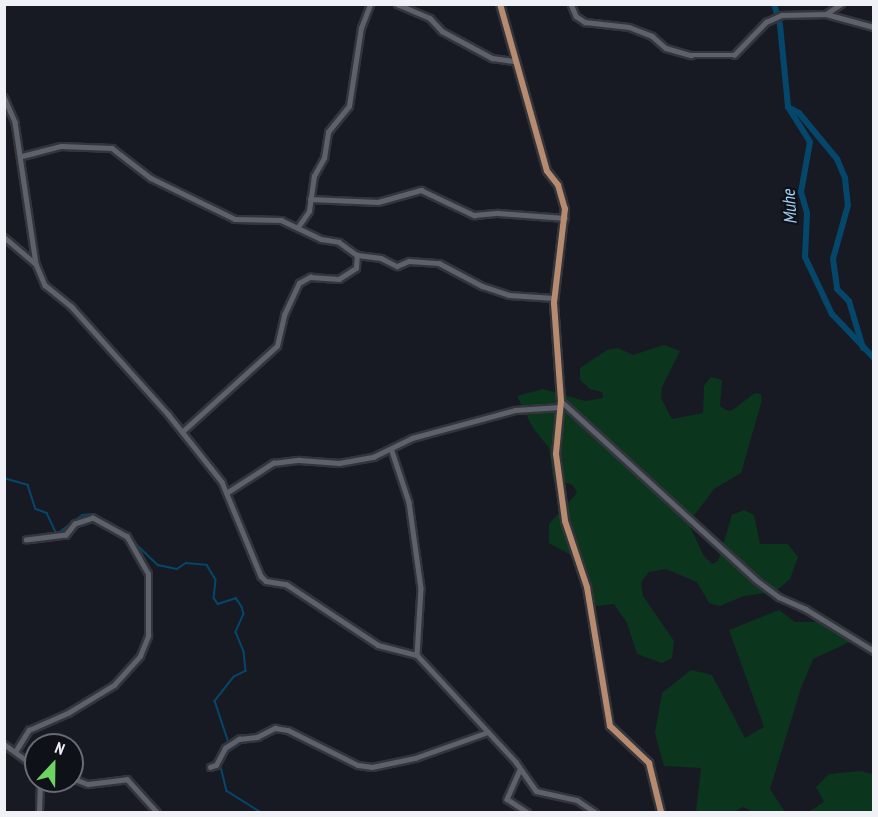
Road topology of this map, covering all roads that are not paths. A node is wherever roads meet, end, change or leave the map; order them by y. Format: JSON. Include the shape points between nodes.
{"nodes":[{"id":1,"x":370,"y":4,"type":"edge"},
{"id":2,"x":397,"y":4,"type":"edge"},
{"id":3,"x":500,"y":4,"type":"edge"},
{"id":4,"x":571,"y":4,"type":"edge"},
{"id":5,"x":841,"y":4,"type":"edge"},
{"id":6,"x":826,"y":14,"type":"junction"},
{"id":7,"x":873,"y":27,"type":"edge"},
{"id":8,"x":513,"y":61,"type":"junction"},
{"id":9,"x":4,"y":97,"type":"edge"},
{"id":10,"x":22,"y":156,"type":"junction"},
{"id":11,"x":310,"y":199,"type":"junction"},
{"id":12,"x":565,"y":218,"type":"junction"},
{"id":13,"x":298,"y":227,"type":"junction"},
{"id":14,"x":4,"y":237,"type":"edge"},
{"id":15,"x":357,"y":255,"type":"junction"},
{"id":16,"x":36,"y":264,"type":"junction"},
{"id":17,"x":554,"y":298,"type":"junction"},
{"id":18,"x":560,"y":404,"type":"junction"},
{"id":19,"x":182,"y":432,"type":"junction"},
{"id":20,"x":392,"y":450,"type":"junction"},
{"id":21,"x":228,"y":492,"type":"junction"},
{"id":22,"x":26,"y":540,"type":"dead end"},
{"id":23,"x":873,"y":651,"type":"edge"},
{"id":24,"x":417,"y":655,"type":"junction"},
{"id":25,"x":488,"y":732,"type":"junction"},
{"id":26,"x":4,"y":744,"type":"edge"},
{"id":27,"x":15,"y":752,"type":"junction"},
{"id":28,"x":24,"y":758,"type":"edge"},
{"id":29,"x":210,"y":767,"type":"dead end"},
{"id":30,"x":520,"y":770,"type":"junction"},
{"id":31,"x":84,"y":782,"type":"edge"},
{"id":32,"x":40,"y":793,"type":"edge"},
{"id":33,"x":39,"y":813,"type":"edge"},
{"id":34,"x":157,"y":813,"type":"edge"},
{"id":35,"x":527,"y":813,"type":"edge"},
{"id":36,"x":595,"y":813,"type":"edge"},
{"id":37,"x":661,"y":813,"type":"edge"}],
"edges":[{"from":1,"to":11,"type":"street","via":[[361,28],[349,106],[328,132]]},
{"from":2,"to":8,"type":"street","via":[[430,18],[442,31],[492,58]]},
{"from":3,"to":8,"type":"main road"},
{"from":4,"to":6,"type":"street","via":[[576,16],[585,22],[628,27],[652,36],[666,48],[691,55],[734,55],[766,22],[779,16]]},
{"from":5,"to":6,"type":"street"},
{"from":6,"to":7,"type":"street"},
{"from":8,"to":12,"type":"main road","via":[[539,133],[547,171],[563,198]]},
{"from":9,"to":10,"type":"street","via":[[15,122]]},
{"from":10,"to":13,"type":"street","via":[[61,146],[112,148],[151,178],[235,219],[281,220]]},
{"from":10,"to":16,"type":"street"},
{"from":11,"to":12,"type":"street","via":[[378,202],[422,190],[474,216],[498,213]]},
{"from":11,"to":13,"type":"street","via":[[309,211]]},
{"from":12,"to":17,"type":"main road"},
{"from":13,"to":15,"type":"street","via":[[321,239],[339,242]]},
{"from":14,"to":16,"type":"street"},
{"from":15,"to":17,"type":"street","via":[[381,258],[396,266],[409,261],[439,262],[491,289],[531,298]]},
{"from":15,"to":19,"type":"street","via":[[356,268],[339,279],[310,277],[299,283],[284,315],[277,346]]},
{"from":16,"to":19,"type":"street","via":[[45,285],[72,307]]},
{"from":17,"to":18,"type":"main road"},
{"from":18,"to":20,"type":"street","via":[[515,410],[412,438]]},
{"from":18,"to":23,"type":"street","via":[[755,579]]},
{"from":18,"to":37,"type":"main road","via":[[558,486],[587,587],[610,726],[649,763]]},
{"from":19,"to":21,"type":"street"},
{"from":20,"to":21,"type":"street","via":[[339,463],[273,463]]},
{"from":20,"to":24,"type":"street","via":[[410,502],[422,588]]},
{"from":21,"to":24,"type":"street","via":[[266,581],[286,584],[378,645]]},
{"from":22,"to":27,"type":"street","via":[[66,535],[75,524],[93,518],[127,537],[148,574],[148,636],[140,656],[114,685],[68,713],[28,729]]},
{"from":24,"to":25,"type":"street"},
{"from":25,"to":29,"type":"street","via":[[415,758],[372,767],[358,765],[288,730],[275,728],[225,748],[216,765]]},
{"from":25,"to":30,"type":"street"},
{"from":26,"to":27,"type":"street"},
{"from":27,"to":28,"type":"street"},
{"from":30,"to":35,"type":"street","via":[[507,799]]},
{"from":30,"to":36,"type":"street","via":[[536,790],[577,801]]},
{"from":31,"to":34,"type":"street","via":[[127,779]]},
{"from":32,"to":33,"type":"street"}]}
